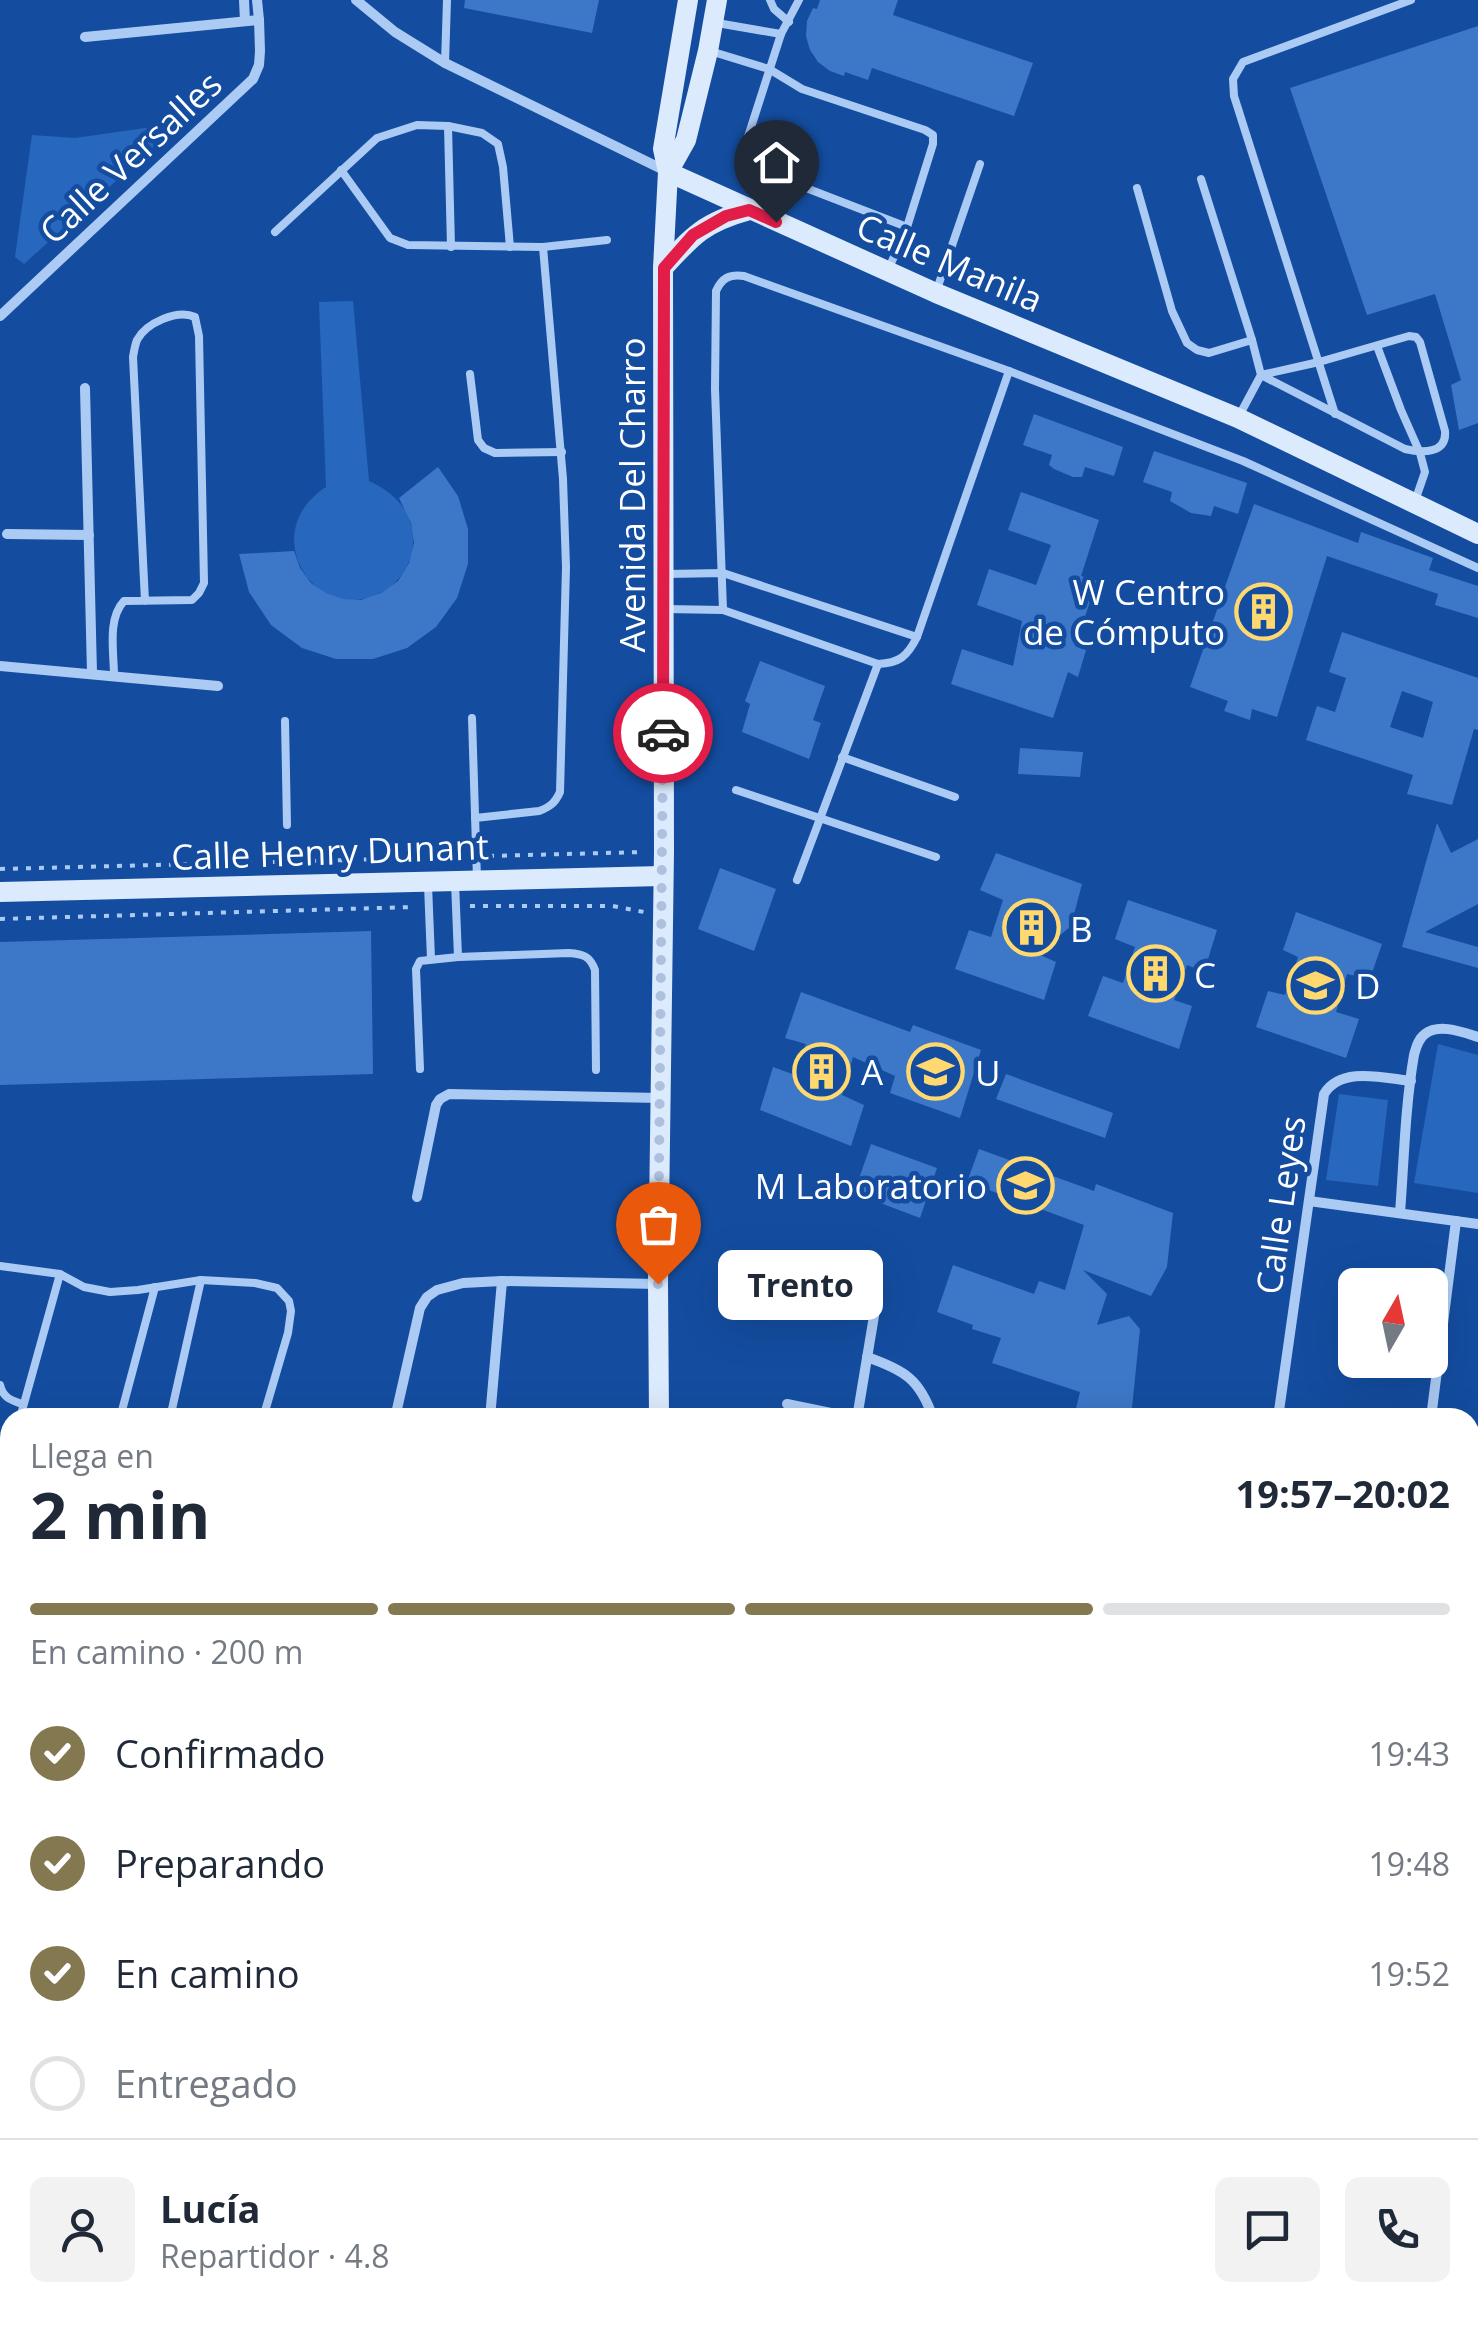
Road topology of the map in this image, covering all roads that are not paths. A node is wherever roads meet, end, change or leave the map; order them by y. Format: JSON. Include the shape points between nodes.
{"nodes":[{"id":1,"x":244,"y":0,"type":"edge"},
{"id":2,"x":258,"y":0,"type":"edge"},
{"id":3,"x":356,"y":0,"type":"edge"},
{"id":4,"x":447,"y":0,"type":"edge"},
{"id":5,"x":688,"y":0,"type":"edge"},
{"id":6,"x":717,"y":0,"type":"edge"},
{"id":7,"x":770,"y":0,"type":"edge"},
{"id":8,"x":800,"y":0,"type":"edge"},
{"id":9,"x":1412,"y":0,"type":"edge"},
{"id":10,"x":259,"y":20,"type":"junction"},
{"id":11,"x":246,"y":21,"type":"junction"},
{"id":12,"x":713,"y":22,"type":"junction"},
{"id":13,"x":789,"y":22,"type":"junction"},
{"id":14,"x":781,"y":34,"type":"junction"},
{"id":15,"x":85,"y":37,"type":"dead end"},
{"id":16,"x":708,"y":51,"type":"junction"},
{"id":17,"x":445,"y":62,"type":"junction"},
{"id":18,"x":769,"y":69,"type":"junction"},
{"id":19,"x":448,"y":126,"type":"junction"},
{"id":20,"x":980,"y":164,"type":"dead end"},
{"id":21,"x":340,"y":170,"type":"junction"},
{"id":22,"x":668,"y":172,"type":"junction"},
{"id":23,"x":1201,"y":179,"type":"dead end"},
{"id":24,"x":1137,"y":188,"type":"dead end"},
{"id":25,"x":749,"y":210,"type":"junction"},
{"id":26,"x":906,"y":227,"type":"junction"},
{"id":27,"x":275,"y":232,"type":"dead end"},
{"id":28,"x":606,"y":240,"type":"dead end"},
{"id":29,"x":543,"y":246,"type":"junction"},
{"id":30,"x":451,"y":247,"type":"junction"},
{"id":31,"x":510,"y":247,"type":"junction"},
{"id":32,"x":664,"y":268,"type":"junction"},
{"id":33,"x":888,"y":272,"type":"junction"},
{"id":34,"x":936,"y":294,"type":"junction"},
{"id":35,"x":0,"y":316,"type":"edge"},
{"id":36,"x":1252,"y":340,"type":"junction"},
{"id":37,"x":1378,"y":346,"type":"junction"},
{"id":38,"x":1319,"y":362,"type":"junction"},
{"id":39,"x":1009,"y":372,"type":"junction"},
{"id":40,"x":470,"y":374,"type":"dead end"},
{"id":41,"x":1262,"y":375,"type":"junction"},
{"id":42,"x":86,"y":388,"type":"dead end"},
{"id":43,"x":1335,"y":414,"type":"junction"},
{"id":44,"x":1238,"y":418,"type":"junction"},
{"id":45,"x":562,"y":452,"type":"junction"},
{"id":46,"x":1420,"y":452,"type":"junction"},
{"id":47,"x":1415,"y":503,"type":"junction"},
{"id":48,"x":7,"y":534,"type":"dead end"},
{"id":49,"x":89,"y":534,"type":"junction"},
{"id":50,"x":1478,"y":534,"type":"edge"},
{"id":51,"x":1478,"y":568,"type":"edge"},
{"id":52,"x":724,"y":573,"type":"junction"},
{"id":53,"x":664,"y":574,"type":"junction"},
{"id":54,"x":145,"y":601,"type":"junction"},
{"id":55,"x":663,"y":609,"type":"junction"},
{"id":56,"x":723,"y":610,"type":"junction"},
{"id":57,"x":917,"y":638,"type":"junction"},
{"id":58,"x":878,"y":664,"type":"junction"},
{"id":59,"x":0,"y":666,"type":"edge"},
{"id":60,"x":92,"y":673,"type":"junction"},
{"id":61,"x":114,"y":676,"type":"junction"},
{"id":62,"x":218,"y":686,"type":"dead end"},
{"id":63,"x":472,"y":718,"type":"dead end"},
{"id":64,"x":285,"y":721,"type":"dead end"},
{"id":65,"x":842,"y":757,"type":"junction"},
{"id":66,"x":736,"y":790,"type":"dead end"},
{"id":67,"x":954,"y":796,"type":"dead end"},
{"id":68,"x":476,"y":818,"type":"junction"},
{"id":69,"x":820,"y":819,"type":"junction"},
{"id":70,"x":287,"y":825,"type":"dead end"},
{"id":71,"x":936,"y":858,"type":"dead end"},
{"id":72,"x":662,"y":876,"type":"junction"},
{"id":73,"x":478,"y":879,"type":"junction"},
{"id":74,"x":455,"y":880,"type":"junction"},
{"id":75,"x":797,"y":880,"type":"dead end"},
{"id":76,"x":428,"y":881,"type":"junction"},
{"id":77,"x":0,"y":892,"type":"edge"},
{"id":78,"x":458,"y":957,"type":"junction"},
{"id":79,"x":431,"y":958,"type":"junction"},
{"id":80,"x":1478,"y":1037,"type":"edge"},
{"id":81,"x":420,"y":1069,"type":"dead end"},
{"id":82,"x":596,"y":1070,"type":"dead end"},
{"id":83,"x":1412,"y":1082,"type":"junction"},
{"id":84,"x":660,"y":1098,"type":"junction"},
{"id":85,"x":417,"y":1198,"type":"dead end"},
{"id":86,"x":1309,"y":1201,"type":"junction"},
{"id":87,"x":1400,"y":1214,"type":"junction"},
{"id":88,"x":1456,"y":1220,"type":"junction"},
{"id":89,"x":1478,"y":1224,"type":"edge"},
{"id":90,"x":0,"y":1266,"type":"edge"},
{"id":91,"x":60,"y":1274,"type":"junction"},
{"id":92,"x":201,"y":1280,"type":"junction"},
{"id":93,"x":502,"y":1281,"type":"junction"},
{"id":94,"x":658,"y":1284,"type":"junction"},
{"id":95,"x":155,"y":1287,"type":"junction"},
{"id":96,"x":878,"y":1292,"type":"dead end"},
{"id":97,"x":867,"y":1357,"type":"junction"},
{"id":98,"x":0,"y":1386,"type":"edge"},
{"id":99,"x":22,"y":1404,"type":"junction"},
{"id":100,"x":787,"y":1404,"type":"dead end"},
{"id":101,"x":21,"y":1408,"type":"edge"},
{"id":102,"x":123,"y":1408,"type":"edge"},
{"id":103,"x":172,"y":1408,"type":"edge"},
{"id":104,"x":265,"y":1408,"type":"edge"},
{"id":105,"x":397,"y":1408,"type":"edge"},
{"id":106,"x":491,"y":1408,"type":"edge"},
{"id":107,"x":659,"y":1408,"type":"edge"},
{"id":108,"x":807,"y":1408,"type":"edge"},
{"id":109,"x":858,"y":1408,"type":"edge"},
{"id":110,"x":930,"y":1408,"type":"edge"},
{"id":111,"x":1279,"y":1408,"type":"edge"},
{"id":112,"x":1431,"y":1408,"type":"edge"}],
"edges":[{"from":1,"to":11,"type":"street"},
{"from":2,"to":10,"type":"street","name":"Calle Versalles"},
{"from":3,"to":17,"type":"street","name":"Calle Manila"},
{"from":4,"to":17,"type":"lane"},
{"from":5,"to":22,"type":"street","via":[[663,149]]},
{"from":6,"to":12,"type":"street","name":"Avenida Del Charro"},
{"from":7,"to":13,"type":"lane"},
{"from":8,"to":13,"type":"lane"},
{"from":9,"to":38,"type":"lane","via":[[1243,62],[1233,79]]},
{"from":10,"to":11,"type":"street","name":"Calle Versalles"},
{"from":10,"to":35,"type":"street","name":"Calle Versalles","via":[[254,80]]},
{"from":11,"to":15,"type":"street","name":"Calle Versalles"},
{"from":12,"to":14,"type":"lane"},
{"from":12,"to":16,"type":"street","name":"Avenida Del Charro"},
{"from":13,"to":14,"type":"lane"},
{"from":14,"to":18,"type":"lane"},
{"from":16,"to":18,"type":"lane"},
{"from":16,"to":22,"type":"street","name":"Avenida Del Charro","via":[[686,140]]},
{"from":17,"to":22,"type":"street","name":"Calle Manila"},
{"from":18,"to":26,"type":"lane","via":[[745,146],[748,163]]},
{"from":18,"to":26,"type":"lane","via":[[802,89],[933,135]]},
{"from":19,"to":21,"type":"lane","via":[[417,125],[376,138]]},
{"from":19,"to":30,"type":"lane"},
{"from":19,"to":31,"type":"lane","via":[[498,144]]},
{"from":20,"to":34,"type":"lane"},
{"from":21,"to":27,"type":"lane"},
{"from":21,"to":30,"type":"lane","via":[[390,238]]},
{"from":22,"to":25,"type":"street","name":"Calle Manila"},
{"from":22,"to":32,"type":"street","name":"Avenida Del Charro"},
{"from":23,"to":36,"type":"lane"},
{"from":24,"to":36,"type":"lane","via":[[1187,344],[1209,353]]},
{"from":25,"to":32,"type":"street","via":[[706,226]]},
{"from":25,"to":33,"type":"street","name":"Calle Manila"},
{"from":26,"to":33,"type":"lane"},
{"from":28,"to":29,"type":"lane"},
{"from":29,"to":31,"type":"lane"},
{"from":29,"to":45,"type":"lane"},
{"from":30,"to":31,"type":"lane"},
{"from":32,"to":53,"type":"street","name":"Avenida Del Charro"},
{"from":33,"to":34,"type":"street","name":"Calle Manila"},
{"from":34,"to":44,"type":"street","name":"Calle Manila"},
{"from":36,"to":41,"type":"lane"},
{"from":37,"to":38,"type":"lane"},
{"from":37,"to":46,"type":"lane"},
{"from":37,"to":46,"type":"lane","via":[[1409,336],[1420,342],[1446,436],[1441,447]]},
{"from":38,"to":41,"type":"lane"},
{"from":38,"to":43,"type":"lane"},
{"from":39,"to":51,"type":"lane","via":[[1243,461]]},
{"from":39,"to":52,"type":"lane","via":[[744,276],[721,280],[715,388]]},
{"from":39,"to":57,"type":"lane"},
{"from":40,"to":45,"type":"lane","via":[[484,448]]},
{"from":41,"to":43,"type":"lane"},
{"from":41,"to":44,"type":"lane"},
{"from":42,"to":49,"type":"street"},
{"from":43,"to":46,"type":"lane"},
{"from":44,"to":47,"type":"street","name":"Calle Manila"},
{"from":45,"to":68,"type":"lane","via":[[560,792],[539,812]]},
{"from":46,"to":47,"type":"lane","via":[[1425,472]]},
{"from":47,"to":50,"type":"street","name":"Calle Manila"},
{"from":48,"to":49,"type":"street"},
{"from":49,"to":60,"type":"street"},
{"from":52,"to":53,"type":"lane"},
{"from":52,"to":56,"type":"lane"},
{"from":52,"to":57,"type":"lane"},
{"from":53,"to":55,"type":"street","name":"Avenida Del Charro"},
{"from":54,"to":54,"type":"lane","via":[[192,600],[204,583],[199,336],[187,314],[146,328],[133,356]]},
{"from":54,"to":61,"type":"lane","via":[[118,607]]},
{"from":55,"to":56,"type":"lane"},
{"from":55,"to":72,"type":"street","name":"Avenida Del Charro"},
{"from":56,"to":58,"type":"lane"},
{"from":57,"to":58,"type":"lane","via":[[896,663]]},
{"from":58,"to":65,"type":"lane"},
{"from":59,"to":60,"type":"street"},
{"from":60,"to":61,"type":"street"},
{"from":61,"to":62,"type":"street"},
{"from":63,"to":68,"type":"lane"},
{"from":64,"to":70,"type":"lane"},
{"from":65,"to":67,"type":"lane"},
{"from":65,"to":69,"type":"lane"},
{"from":66,"to":69,"type":"lane"},
{"from":68,"to":73,"type":"lane"},
{"from":69,"to":71,"type":"lane"},
{"from":69,"to":75,"type":"lane"},
{"from":72,"to":73,"type":"street","name":"Calle Henry Dunant"},
{"from":72,"to":84,"type":"street","name":"Avenida Del Charro"},
{"from":73,"to":74,"type":"street","name":"Calle Henry Dunant"},
{"from":74,"to":76,"type":"street","name":"Calle Henry Dunant"},
{"from":74,"to":78,"type":"lane"},
{"from":76,"to":77,"type":"street","name":"Calle Henry Dunant"},
{"from":76,"to":79,"type":"lane"},
{"from":78,"to":79,"type":"lane"},
{"from":78,"to":82,"type":"lane","via":[[587,957],[596,982]]},
{"from":79,"to":81,"type":"lane","via":[[416,969]]},
{"from":80,"to":83,"type":"street","via":[[1452,1029],[1423,1035]]},
{"from":83,"to":86,"type":"street","name":"Calle Leyes","via":[[1350,1077],[1330,1084]]},
{"from":83,"to":87,"type":"street"},
{"from":84,"to":85,"type":"street","via":[[449,1094],[436,1105]]},
{"from":84,"to":94,"type":"street","name":"Avenida Del Charro"},
{"from":86,"to":87,"type":"street"},
{"from":86,"to":111,"type":"street","name":"Calle Leyes"},
{"from":87,"to":88,"type":"street"},
{"from":88,"to":89,"type":"street"},
{"from":88,"to":112,"type":"street"},
{"from":90,"to":91,"type":"lane"},
{"from":91,"to":95,"type":"lane","via":[[110,1292]]},
{"from":91,"to":99,"type":"lane"},
{"from":92,"to":95,"type":"lane"},
{"from":92,"to":103,"type":"lane"},
{"from":92,"to":104,"type":"lane","via":[[267,1285],[288,1301],[288,1333]]},
{"from":93,"to":94,"type":"street"},
{"from":93,"to":105,"type":"street","via":[[463,1283],[428,1298],[420,1308]]},
{"from":93,"to":106,"type":"street"},
{"from":94,"to":107,"type":"street","name":"Avenida Del Charro"},
{"from":95,"to":102,"type":"lane"},
{"from":96,"to":97,"type":"street"},
{"from":97,"to":109,"type":"street"},
{"from":97,"to":110,"type":"street","via":[[914,1380]]},
{"from":98,"to":99,"type":"lane"},
{"from":99,"to":101,"type":"lane"},
{"from":100,"to":108,"type":"street"}]}
